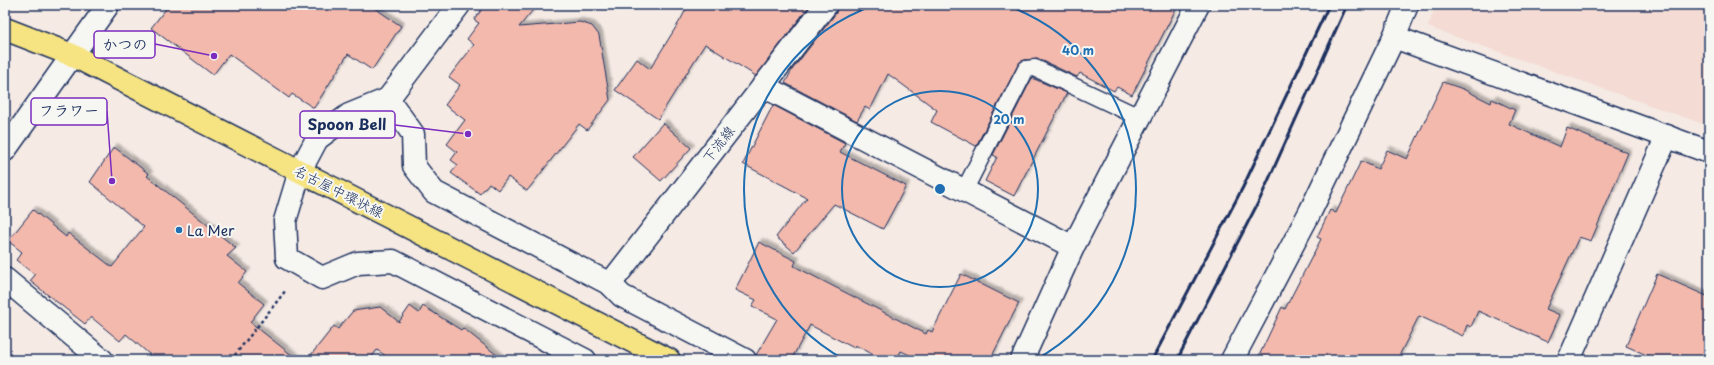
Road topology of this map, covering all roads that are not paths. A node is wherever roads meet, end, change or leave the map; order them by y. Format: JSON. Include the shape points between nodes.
{"nodes":[{"id":1,"x":108,"y":5,"type":"edge"},
{"id":2,"x":459,"y":5,"type":"edge"},
{"id":3,"x":826,"y":5,"type":"edge"},
{"id":4,"x":1198,"y":5,"type":"edge"},
{"id":5,"x":1407,"y":5,"type":"edge"},
{"id":6,"x":5,"y":29,"type":"edge"},
{"id":7,"x":1394,"y":37,"type":"junction"},
{"id":8,"x":72,"y":55,"type":"junction"},
{"id":9,"x":764,"y":86,"type":"junction"},
{"id":10,"x":388,"y":99,"type":"junction"},
{"id":11,"x":1141,"y":118,"type":"junction"},
{"id":12,"x":1667,"y":136,"type":"junction"},
{"id":13,"x":5,"y":150,"type":"edge"},
{"id":14,"x":1709,"y":152,"type":"edge"},
{"id":15,"x":300,"y":171,"type":"junction"},
{"id":16,"x":965,"y":189,"type":"junction"},
{"id":17,"x":1073,"y":247,"type":"junction"},
{"id":18,"x":5,"y":279,"type":"edge"},
{"id":19,"x":610,"y":284,"type":"junction"},
{"id":20,"x":549,"y":352,"type":"edge"},
{"id":21,"x":102,"y":360,"type":"edge"},
{"id":22,"x":585,"y":360,"type":"edge"},
{"id":23,"x":669,"y":360,"type":"edge"},
{"id":24,"x":745,"y":360,"type":"edge"},
{"id":25,"x":1022,"y":360,"type":"edge"},
{"id":26,"x":1232,"y":360,"type":"edge"},
{"id":27,"x":1569,"y":360,"type":"edge"}],
"edges":[{"from":1,"to":8,"type":"street"},
{"from":2,"to":10,"type":"street"},
{"from":3,"to":9,"type":"street","name":"下流線"},
{"from":4,"to":11,"type":"street"},
{"from":5,"to":7,"type":"street"},
{"from":6,"to":8,"type":"main road","name":"名古屋中環状線"},
{"from":7,"to":12,"type":"street"},
{"from":7,"to":26,"type":"street","via":[[1310,212]]},
{"from":8,"to":13,"type":"street"},
{"from":8,"to":15,"type":"main road","name":"名古屋中環状線"},
{"from":9,"to":16,"type":"street"},
{"from":9,"to":19,"type":"street","name":"下流線"},
{"from":10,"to":15,"type":"street","via":[[349,115],[317,139]]},
{"from":10,"to":19,"type":"street","via":[[414,134],[414,166],[434,192]]},
{"from":11,"to":16,"type":"lane","via":[[1035,68],[1026,69]]},
{"from":11,"to":17,"type":"street"},
{"from":12,"to":14,"type":"street"},
{"from":12,"to":27,"type":"street"},
{"from":15,"to":20,"type":"street","via":[[285,221],[287,258],[322,278],[358,263],[393,261]]},
{"from":15,"to":23,"type":"main road","name":"名古屋中環状線"},
{"from":16,"to":17,"type":"street"},
{"from":17,"to":25,"type":"street"},
{"from":18,"to":21,"type":"street"},
{"from":19,"to":24,"type":"street","via":[[622,296]]},
{"from":20,"to":22,"type":"street"}]}
